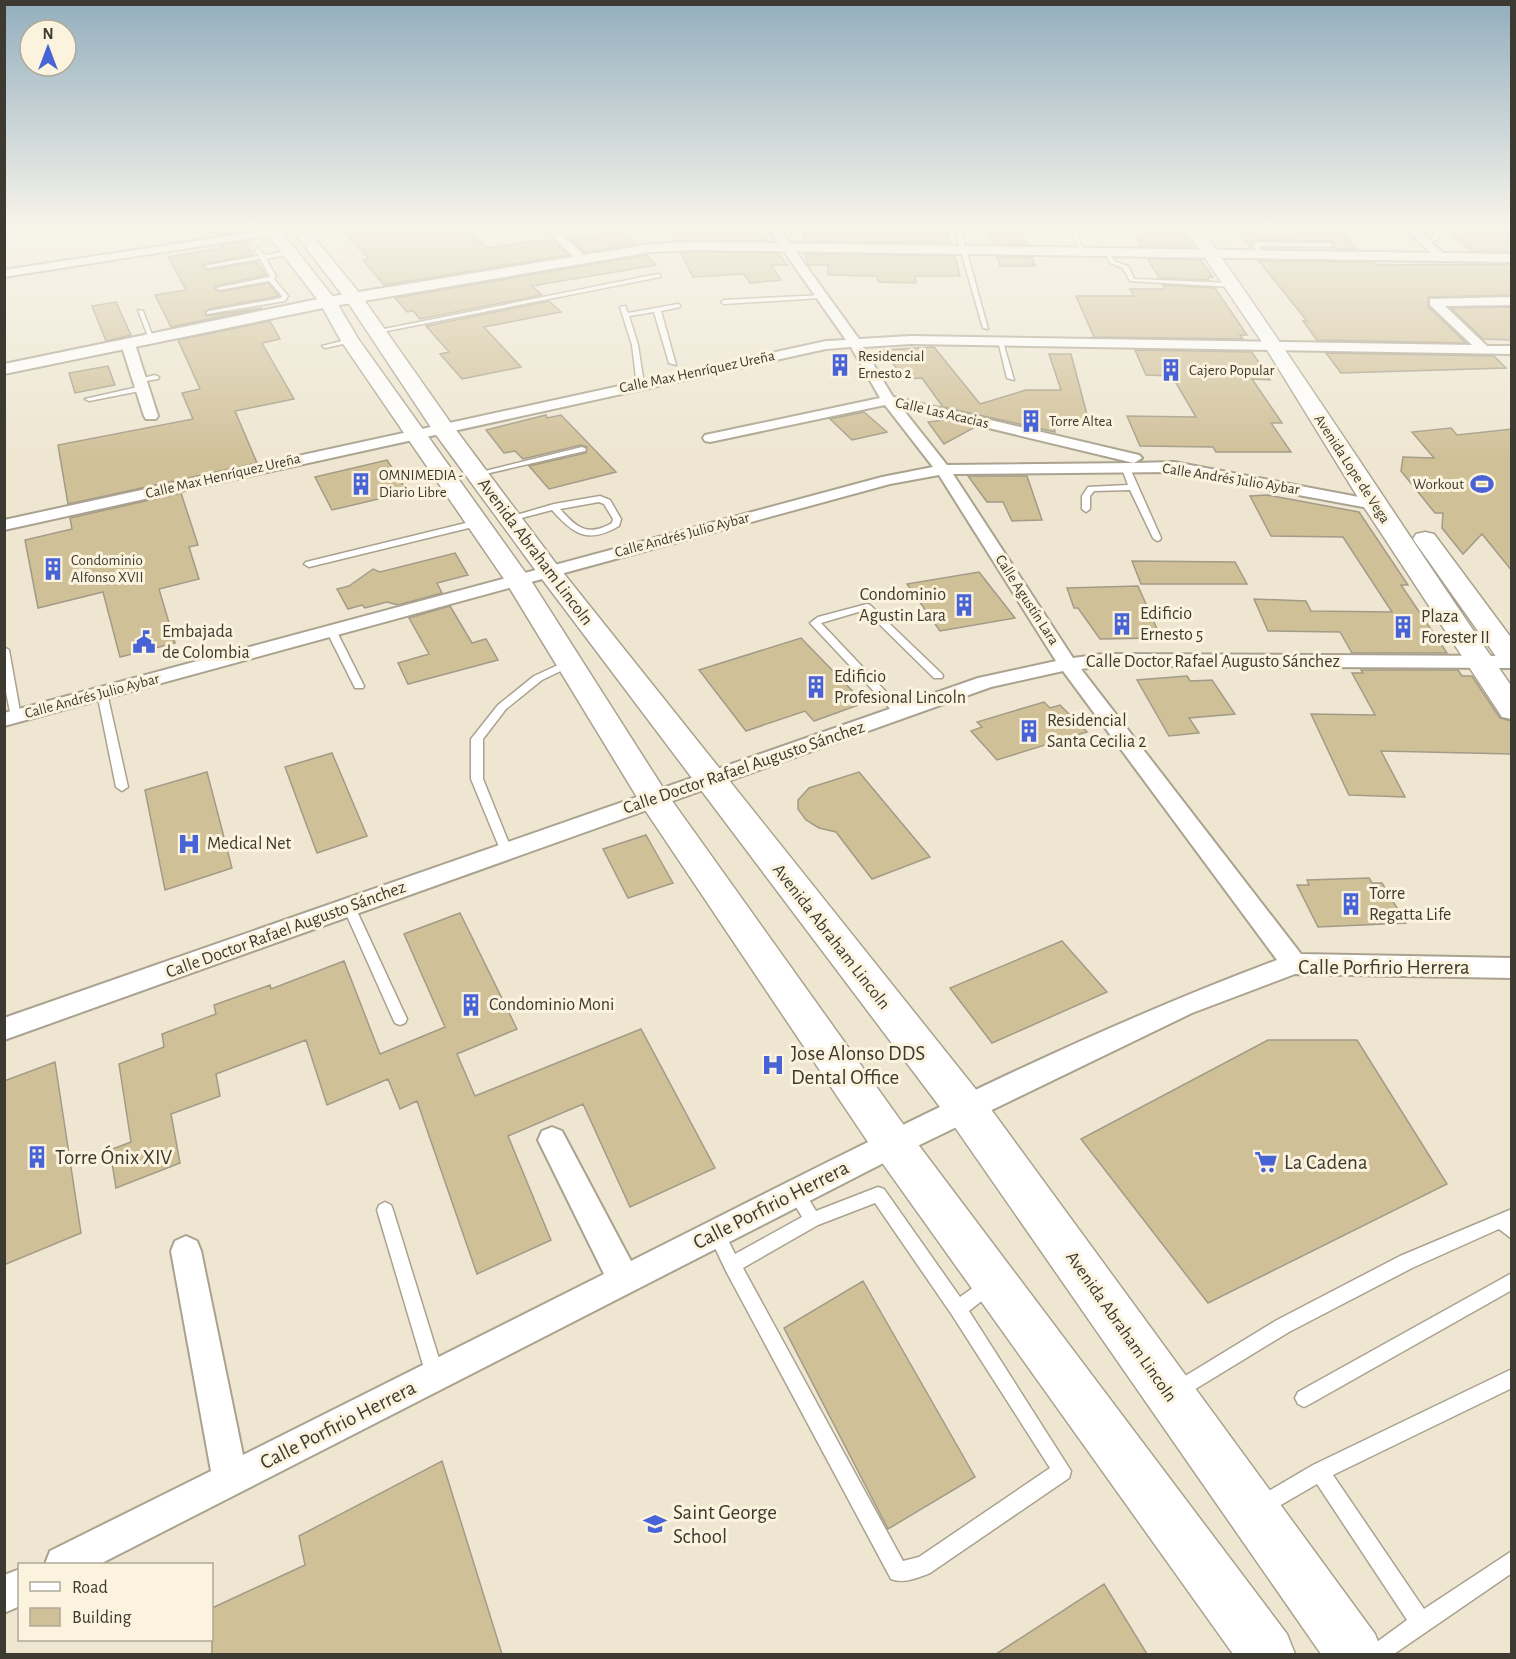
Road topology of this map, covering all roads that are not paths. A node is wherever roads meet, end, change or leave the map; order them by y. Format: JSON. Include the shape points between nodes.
{"nodes":[{"id":1,"x":258,"y":304,"type":"edge"},
{"id":2,"x":320,"y":304,"type":"edge"},
{"id":3,"x":342,"y":304,"type":"edge"},
{"id":4,"x":520,"y":304,"type":"edge"},
{"id":5,"x":827,"y":304,"type":"edge"},
{"id":6,"x":980,"y":304,"type":"edge"},
{"id":7,"x":1248,"y":304,"type":"edge"},
{"id":8,"x":1254,"y":304,"type":"edge"},
{"id":9,"x":1437,"y":304,"type":"edge"},
{"id":10,"x":678,"y":306,"type":"dead end"},
{"id":11,"x":623,"y":307,"type":"dead end"},
{"id":12,"x":657,"y":310,"type":"junction"},
{"id":13,"x":140,"y":311,"type":"dead end"},
{"id":14,"x":209,"y":313,"type":"dead end"},
{"id":15,"x":626,"y":315,"type":"junction"},
{"id":16,"x":986,"y":328,"type":"dead end"},
{"id":17,"x":152,"y":339,"type":"junction"},
{"id":18,"x":351,"y":339,"type":"junction"},
{"id":19,"x":854,"y":342,"type":"junction"},
{"id":20,"x":1000,"y":342,"type":"junction"},
{"id":21,"x":128,"y":344,"type":"junction"},
{"id":22,"x":1283,"y":345,"type":"junction"},
{"id":23,"x":1483,"y":349,"type":"junction"},
{"id":24,"x":1512,"y":350,"type":"edge"},
{"id":25,"x":673,"y":363,"type":"dead end"},
{"id":26,"x":4,"y":369,"type":"edge"},
{"id":27,"x":155,"y":377,"type":"dead end"},
{"id":28,"x":1011,"y":378,"type":"dead end"},
{"id":29,"x":140,"y":384,"type":"junction"},
{"id":30,"x":640,"y":384,"type":"junction"},
{"id":31,"x":89,"y":399,"type":"dead end"},
{"id":32,"x":888,"y":400,"type":"junction"},
{"id":33,"x":151,"y":416,"type":"dead end"},
{"id":34,"x":429,"y":430,"type":"junction"},
{"id":35,"x":710,"y":438,"type":"dead end"},
{"id":36,"x":582,"y":450,"type":"dead end"},
{"id":37,"x":1125,"y":466,"type":"junction"},
{"id":38,"x":1174,"y":467,"type":"junction"},
{"id":39,"x":943,"y":470,"type":"junction"},
{"id":40,"x":477,"y":474,"type":"junction"},
{"id":41,"x":1383,"y":479,"type":"dead end"},
{"id":42,"x":1133,"y":487,"type":"junction"},
{"id":43,"x":1374,"y":504,"type":"junction"},
{"id":44,"x":554,"y":507,"type":"junction"},
{"id":45,"x":1086,"y":509,"type":"dead end"},
{"id":46,"x":1410,"y":517,"type":"dead end"},
{"id":47,"x":494,"y":521,"type":"junction"},
{"id":48,"x":4,"y":525,"type":"edge"},
{"id":49,"x":1157,"y":538,"type":"dead end"},
{"id":50,"x":309,"y":564,"type":"dead end"},
{"id":51,"x":533,"y":575,"type":"junction"},
{"id":52,"x":331,"y":630,"type":"junction"},
{"id":53,"x":4,"y":650,"type":"edge"},
{"id":54,"x":1512,"y":661,"type":"edge"},
{"id":55,"x":1479,"y":662,"type":"junction"},
{"id":56,"x":569,"y":663,"type":"junction"},
{"id":57,"x":1068,"y":665,"type":"junction"},
{"id":58,"x":938,"y":676,"type":"dead end"},
{"id":59,"x":359,"y":686,"type":"dead end"},
{"id":60,"x":102,"y":693,"type":"junction"},
{"id":61,"x":1512,"y":710,"type":"edge"},
{"id":62,"x":900,"y":712,"type":"junction"},
{"id":63,"x":10,"y":718,"type":"edge"},
{"id":64,"x":709,"y":780,"type":"junction"},
{"id":65,"x":122,"y":787,"type":"dead end"},
{"id":66,"x":654,"y":799,"type":"junction"},
{"id":67,"x":506,"y":852,"type":"junction"},
{"id":68,"x":349,"y":907,"type":"junction"},
{"id":69,"x":1294,"y":964,"type":"junction"},
{"id":70,"x":1512,"y":968,"type":"edge"},
{"id":71,"x":400,"y":1019,"type":"dead end"},
{"id":72,"x":4,"y":1029,"type":"edge"},
{"id":73,"x":967,"y":1110,"type":"junction"},
{"id":74,"x":552,"y":1140,"type":"dead end"},
{"id":75,"x":893,"y":1144,"type":"junction"},
{"id":76,"x":796,"y":1193,"type":"junction"},
{"id":77,"x":385,"y":1210,"type":"dead end"},
{"id":78,"x":812,"y":1220,"type":"junction"},
{"id":79,"x":1508,"y":1222,"type":"edge"},
{"id":80,"x":716,"y":1233,"type":"junction"},
{"id":81,"x":186,"y":1251,"type":"dead end"},
{"id":82,"x":732,"y":1265,"type":"junction"},
{"id":83,"x":624,"y":1280,"type":"junction"},
{"id":84,"x":993,"y":1281,"type":"junction"},
{"id":85,"x":1512,"y":1281,"type":"edge"},
{"id":86,"x":958,"y":1309,"type":"junction"},
{"id":87,"x":435,"y":1376,"type":"junction"},
{"id":88,"x":1512,"y":1378,"type":"edge"},
{"id":89,"x":1170,"y":1396,"type":"junction"},
{"id":90,"x":1304,"y":1398,"type":"dead end"},
{"id":91,"x":1320,"y":1472,"type":"junction"},
{"id":92,"x":230,"y":1480,"type":"junction"},
{"id":93,"x":1252,"y":1512,"type":"junction"},
{"id":94,"x":1512,"y":1561,"type":"edge"},
{"id":95,"x":65,"y":1563,"type":"edge"},
{"id":96,"x":18,"y":1588,"type":"edge"},
{"id":97,"x":4,"y":1594,"type":"edge"},
{"id":98,"x":1421,"y":1623,"type":"junction"},
{"id":99,"x":1267,"y":1654,"type":"edge"},
{"id":100,"x":1354,"y":1654,"type":"edge"},
{"id":101,"x":1377,"y":1654,"type":"edge"}],
"edges":[{"from":1,"to":14,"type":"lane"},
{"from":2,"to":17,"type":"street"},
{"from":3,"to":18,"type":"main road","name":"Avenida Abraham Lincoln"},
{"from":4,"to":18,"type":"lane"},
{"from":5,"to":19,"type":"street","name":"Calle Agustín Lara"},
{"from":6,"to":16,"type":"lane"},
{"from":7,"to":22,"type":"main road","name":"Avenida Lope de Vega"},
{"from":8,"to":22,"type":"main road","name":"Avenida Lope de Vega"},
{"from":9,"to":23,"type":"street"},
{"from":10,"to":12,"type":"lane"},
{"from":11,"to":15,"type":"lane"},
{"from":12,"to":15,"type":"lane"},
{"from":12,"to":25,"type":"lane"},
{"from":13,"to":17,"type":"lane"},
{"from":15,"to":30,"type":"lane"},
{"from":17,"to":21,"type":"street"},
{"from":18,"to":34,"type":"main road","name":"Avenida Abraham Lincoln"},
{"from":19,"to":20,"type":"street","name":"Calle Max Henríquez Ureña"},
{"from":19,"to":30,"type":"street","name":"Calle Max Henríquez Ureña","via":[[801,349]]},
{"from":19,"to":32,"type":"street","name":"Calle Agustín Lara"},
{"from":20,"to":22,"type":"street","name":"Calle Max Henríquez Ureña"},
{"from":20,"to":28,"type":"lane"},
{"from":21,"to":26,"type":"street"},
{"from":21,"to":29,"type":"street"},
{"from":22,"to":23,"type":"street","name":"Calle Max Henríquez Ureña"},
{"from":22,"to":41,"type":"main road","name":"Avenida Lope de Vega"},
{"from":22,"to":43,"type":"main road","name":"Avenida Lope de Vega"},
{"from":23,"to":24,"type":"street","name":"Calle Max Henríquez Ureña"},
{"from":27,"to":29,"type":"lane"},
{"from":29,"to":31,"type":"lane"},
{"from":29,"to":33,"type":"street"},
{"from":30,"to":34,"type":"street","name":"Calle Max Henríquez Ureña"},
{"from":32,"to":35,"type":"street","name":"Calle Las Acacias"},
{"from":32,"to":38,"type":"street","name":"Calle Las Acacias"},
{"from":32,"to":39,"type":"street","name":"Calle Agustín Lara"},
{"from":34,"to":40,"type":"main road","name":"Avenida Abraham Lincoln"},
{"from":34,"to":47,"type":"main road","name":"Avenida Abraham Lincoln"},
{"from":34,"to":48,"type":"street","name":"Calle Max Henríquez Ureña"},
{"from":36,"to":40,"type":"lane"},
{"from":37,"to":38,"type":"street","name":"Calle Andrés Julio Aybar"},
{"from":37,"to":39,"type":"street","name":"Calle Andrés Julio Aybar"},
{"from":37,"to":42,"type":"lane"},
{"from":38,"to":43,"type":"street","name":"Calle Andrés Julio Aybar"},
{"from":39,"to":51,"type":"street","name":"Calle Andrés Julio Aybar","via":[[888,480]]},
{"from":39,"to":57,"type":"street","name":"Calle Agustín Lara"},
{"from":40,"to":47,"type":"main road","name":"Avenida Abraham Lincoln"},
{"from":42,"to":45,"type":"lane","via":[[1091,489],[1086,496]]},
{"from":42,"to":49,"type":"lane"},
{"from":43,"to":55,"type":"main road","name":"Avenida Lope de Vega"},
{"from":44,"to":44,"type":"lane","via":[[600,499],[607,502],[616,524],[577,532]]},
{"from":44,"to":47,"type":"lane"},
{"from":46,"to":54,"type":"main road","name":"Avenida Lope de Vega"},
{"from":47,"to":50,"type":"lane"},
{"from":47,"to":51,"type":"main road","name":"Avenida Abraham Lincoln"},
{"from":51,"to":52,"type":"street","name":"Calle Andrés Julio Aybar"},
{"from":51,"to":56,"type":"main road","name":"Avenida Abraham Lincoln"},
{"from":51,"to":64,"type":"main road","name":"Avenida Abraham Lincoln"},
{"from":52,"to":59,"type":"lane"},
{"from":52,"to":60,"type":"street","name":"Calle Andrés Julio Aybar"},
{"from":53,"to":63,"type":"lane"},
{"from":54,"to":55,"type":"street","name":"Calle Doctor Rafael Augusto Sánchez"},
{"from":55,"to":57,"type":"street","name":"Calle Doctor Rafael Augusto Sánchez","via":[[1103,660]]},
{"from":55,"to":61,"type":"main road","name":"Avenida Lope de Vega"},
{"from":56,"to":66,"type":"main road","name":"Avenida Abraham Lincoln"},
{"from":56,"to":67,"type":"lane","via":[[538,678],[502,707],[477,739],[477,779]]},
{"from":57,"to":62,"type":"street","name":"Calle Doctor Rafael Augusto Sánchez","via":[[985,682]]},
{"from":57,"to":69,"type":"street","name":"Calle Agustín Lara"},
{"from":58,"to":62,"type":"lane","via":[[867,607],[815,623]]},
{"from":60,"to":63,"type":"street","name":"Calle Andrés Julio Aybar"},
{"from":60,"to":65,"type":"lane"},
{"from":62,"to":64,"type":"street","name":"Calle Doctor Rafael Augusto Sánchez"},
{"from":64,"to":66,"type":"street","name":"Calle Doctor Rafael Augusto Sánchez"},
{"from":64,"to":73,"type":"main road","name":"Avenida Abraham Lincoln"},
{"from":66,"to":67,"type":"street","name":"Calle Doctor Rafael Augusto Sánchez"},
{"from":66,"to":75,"type":"main road","name":"Avenida Abraham Lincoln"},
{"from":67,"to":68,"type":"street","name":"Calle Doctor Rafael Augusto Sánchez"},
{"from":68,"to":71,"type":"lane"},
{"from":68,"to":72,"type":"street","name":"Calle Doctor Rafael Augusto Sánchez"},
{"from":69,"to":70,"type":"street","name":"Calle Porfirio Herrera"},
{"from":69,"to":73,"type":"street","name":"Calle Porfirio Herrera","via":[[1183,1006]]},
{"from":73,"to":75,"type":"street","name":"Calle Porfirio Herrera"},
{"from":73,"to":89,"type":"main road","name":"Avenida Abraham Lincoln"},
{"from":74,"to":83,"type":"street"},
{"from":75,"to":76,"type":"street","name":"Calle Porfirio Herrera"},
{"from":75,"to":84,"type":"main road","name":"Avenida Abraham Lincoln"},
{"from":76,"to":78,"type":"lane"},
{"from":76,"to":80,"type":"street","name":"Calle Porfirio Herrera"},
{"from":77,"to":87,"type":"lane"},
{"from":78,"to":82,"type":"lane"},
{"from":78,"to":86,"type":"lane","via":[[878,1194]]},
{"from":79,"to":89,"type":"lane","via":[[1406,1262],[1282,1326]]},
{"from":80,"to":82,"type":"lane"},
{"from":80,"to":83,"type":"street","name":"Calle Porfirio Herrera"},
{"from":81,"to":92,"type":"street"},
{"from":82,"to":86,"type":"lane","via":[[898,1572],[923,1566],[1062,1471]]},
{"from":83,"to":87,"type":"street","name":"Calle Porfirio Herrera"},
{"from":84,"to":86,"type":"lane"},
{"from":84,"to":99,"type":"main road","name":"Avenida Abraham Lincoln"},
{"from":85,"to":90,"type":"lane"},
{"from":87,"to":92,"type":"street","name":"Calle Porfirio Herrera"},
{"from":88,"to":91,"type":"lane"},
{"from":89,"to":93,"type":"main road","name":"Avenida Abraham Lincoln"},
{"from":91,"to":93,"type":"lane"},
{"from":91,"to":98,"type":"lane"},
{"from":92,"to":95,"type":"street","name":"Calle Porfirio Herrera"},
{"from":93,"to":100,"type":"main road","name":"Avenida Abraham Lincoln"},
{"from":94,"to":98,"type":"lane"},
{"from":96,"to":97,"type":"street"},
{"from":98,"to":101,"type":"lane"}]}
